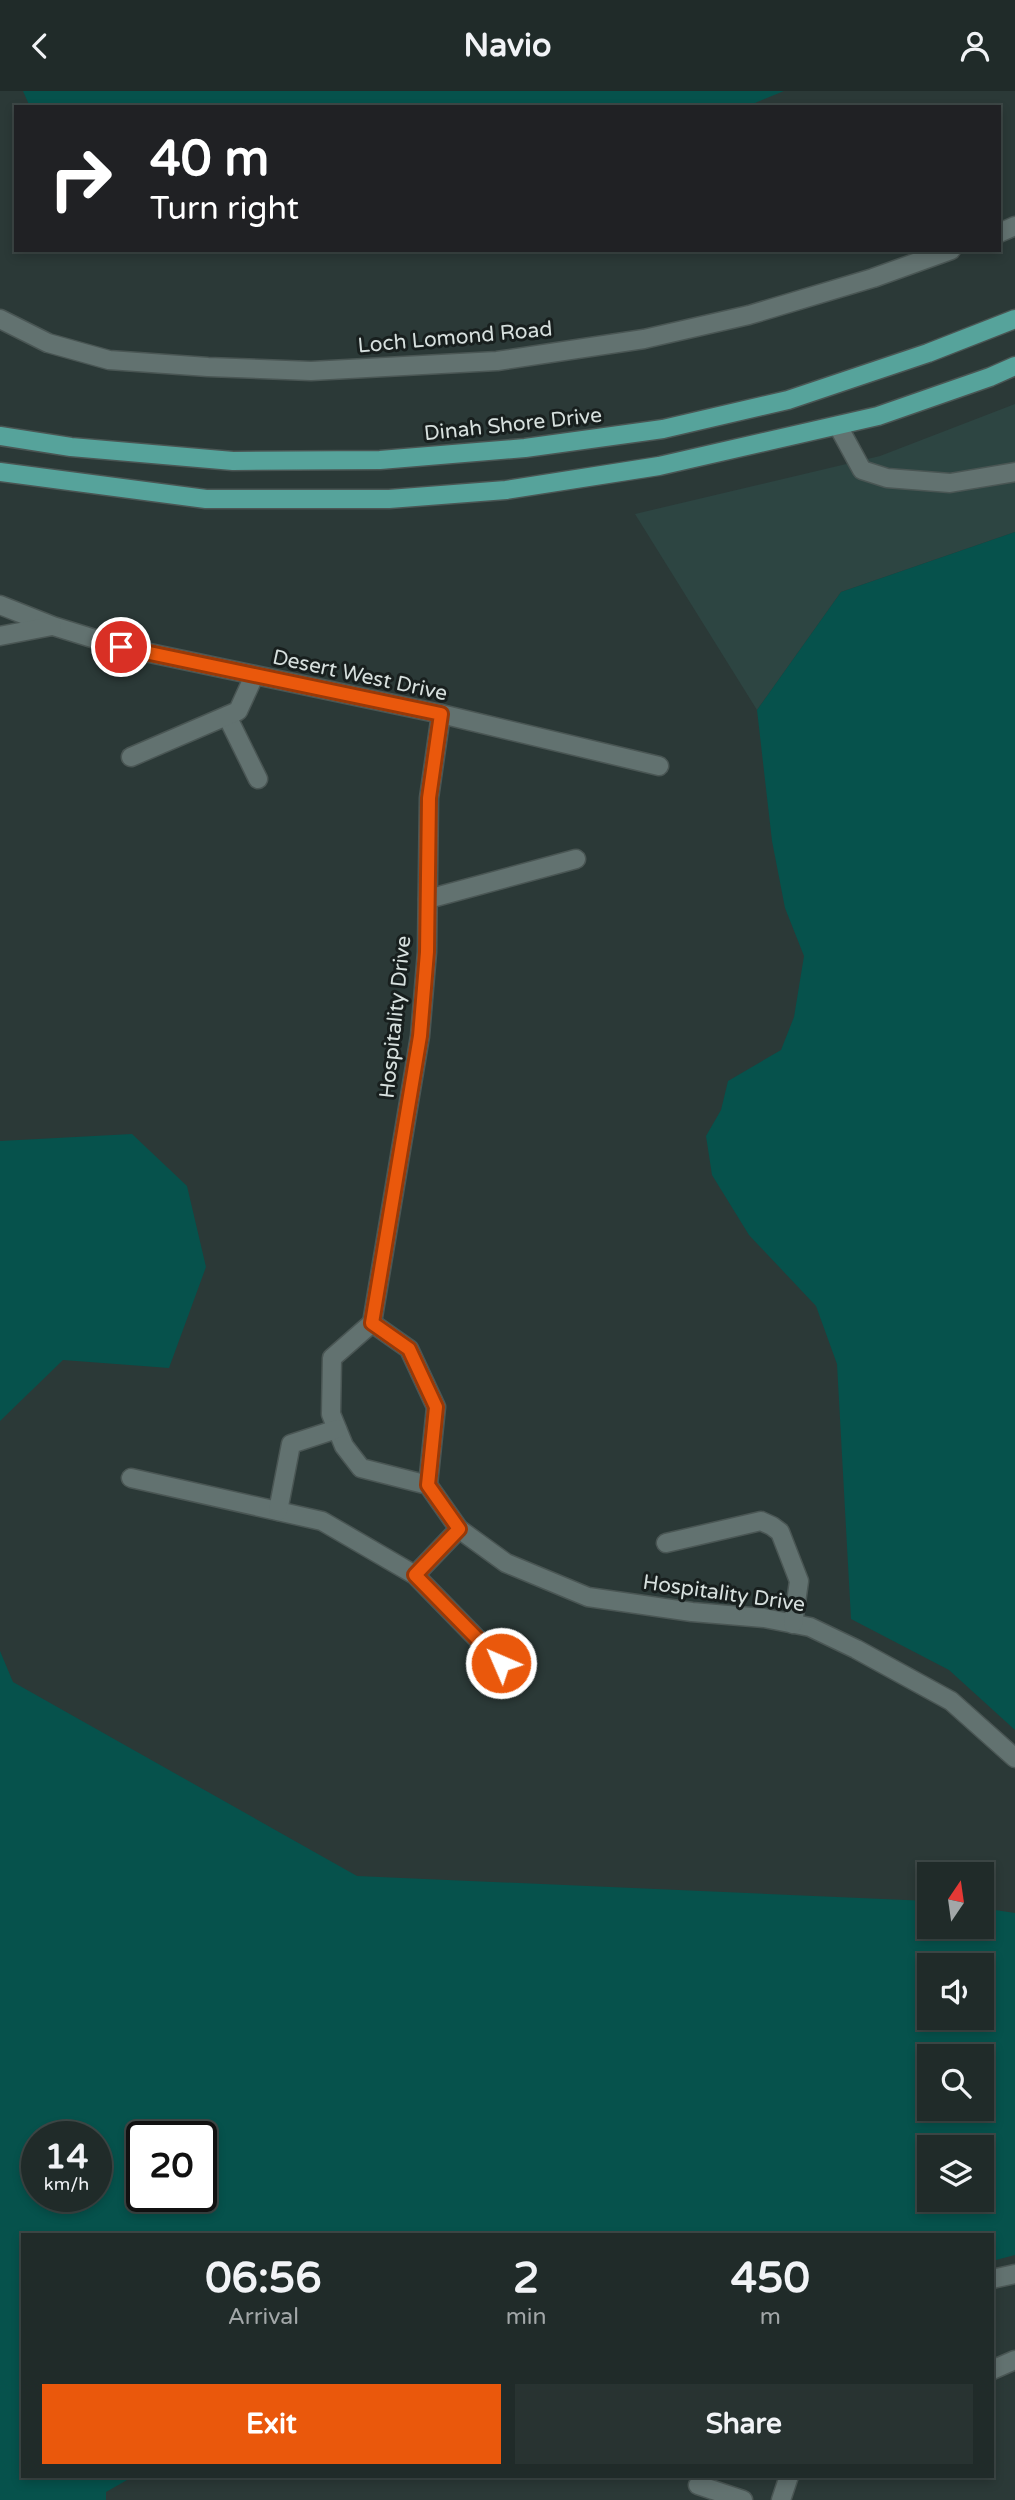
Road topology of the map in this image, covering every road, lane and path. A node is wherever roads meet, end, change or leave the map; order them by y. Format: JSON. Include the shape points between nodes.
{"nodes":[{"id":1,"x":944,"y":252,"type":"edge"},
{"id":2,"x":0,"y":319,"type":"edge"},
{"id":3,"x":1015,"y":319,"type":"edge"},
{"id":4,"x":1015,"y":366,"type":"edge"},
{"id":5,"x":838,"y":426,"type":"junction"},
{"id":6,"x":0,"y":436,"type":"edge"},
{"id":7,"x":0,"y":472,"type":"edge"},
{"id":8,"x":1015,"y":472,"type":"edge"},
{"id":9,"x":0,"y":605,"type":"edge"},
{"id":10,"x":53,"y":626,"type":"junction"},
{"id":11,"x":0,"y":636,"type":"edge"},
{"id":12,"x":254,"y":676,"type":"junction"},
{"id":13,"x":441,"y":714,"type":"junction"},
{"id":14,"x":227,"y":716,"type":"junction"},
{"id":15,"x":131,"y":757,"type":"dead end"},
{"id":16,"x":659,"y":766,"type":"dead end"},
{"id":17,"x":258,"y":779,"type":"dead end"},
{"id":18,"x":576,"y":859,"type":"dead end"},
{"id":19,"x":428,"y":899,"type":"junction"},
{"id":20,"x":372,"y":1323,"type":"junction"},
{"id":21,"x":337,"y":1429,"type":"junction"},
{"id":22,"x":131,"y":1478,"type":"dead end"},
{"id":23,"x":428,"y":1485,"type":"junction"},
{"id":24,"x":278,"y":1511,"type":"junction"},
{"id":25,"x":459,"y":1529,"type":"junction"},
{"id":26,"x":666,"y":1543,"type":"dead end"},
{"id":27,"x":415,"y":1575,"type":"junction"},
{"id":28,"x":793,"y":1624,"type":"junction"},
{"id":29,"x":501,"y":1663,"type":"dead end"},
{"id":30,"x":1015,"y":1758,"type":"edge"},
{"id":31,"x":1015,"y":2274,"type":"edge"},
{"id":32,"x":994,"y":2279,"type":"edge"},
{"id":33,"x":1015,"y":2360,"type":"edge"},
{"id":34,"x":994,"y":2369,"type":"edge"},
{"id":35,"x":788,"y":2478,"type":"edge"},
{"id":36,"x":697,"y":2487,"type":"edge"},
{"id":37,"x":743,"y":2500,"type":"edge"},
{"id":38,"x":781,"y":2500,"type":"edge"}],
"edges":[{"from":1,"to":2,"type":"street","name":"Loch Lomond Road","via":[[749,315],[644,339],[483,362],[311,371],[109,359],[48,343]]},
{"from":3,"to":6,"type":"main road","name":"Dinah Shore Drive","via":[[788,400],[663,429],[525,448],[380,460],[233,461]]},
{"from":4,"to":5,"type":"main road"},
{"from":5,"to":7,"type":"main road","via":[[646,468],[506,490],[389,499],[205,499]]},
{"from":5,"to":8,"type":"street","via":[[862,470],[887,478],[950,483]]},
{"from":9,"to":10,"type":"street","name":"Desert West Drive"},
{"from":10,"to":11,"type":"street","name":"Desert West Drive"},
{"from":10,"to":12,"type":"street","name":"Desert West Drive","via":[[121,647]]},
{"from":12,"to":13,"type":"street","name":"Desert West Drive"},
{"from":12,"to":14,"type":"street","via":[[238,711]]},
{"from":13,"to":16,"type":"street","name":"Desert West Drive"},
{"from":13,"to":19,"type":"street","name":"Hospitality Drive","via":[[429,798]]},
{"from":14,"to":15,"type":"street"},
{"from":14,"to":17,"type":"street"},
{"from":18,"to":19,"type":"street"},
{"from":19,"to":20,"type":"street","name":"Hospitality Drive","via":[[420,1036]]},
{"from":20,"to":21,"type":"street","via":[[332,1358],[331,1414]]},
{"from":20,"to":23,"type":"street","via":[[409,1349],[436,1407]]},
{"from":21,"to":23,"type":"street","via":[[361,1468]]},
{"from":21,"to":24,"type":"street","via":[[290,1444]]},
{"from":22,"to":24,"type":"street"},
{"from":23,"to":25,"type":"street","name":"Hospitality Drive"},
{"from":24,"to":27,"type":"street","via":[[322,1521]]},
{"from":25,"to":27,"type":"street"},
{"from":25,"to":28,"type":"street","name":"Hospitality Drive","via":[[506,1563],[588,1597]]},
{"from":26,"to":28,"type":"street","via":[[761,1521],[772,1526],[780,1532],[799,1581]]},
{"from":27,"to":29,"type":"street"},
{"from":28,"to":30,"type":"street","name":"Hospitality Drive","via":[[856,1649],[951,1701]]},
{"from":31,"to":32,"type":"street"},
{"from":33,"to":34,"type":"street"},
{"from":35,"to":38,"type":"street"},
{"from":36,"to":37,"type":"street"}]}
